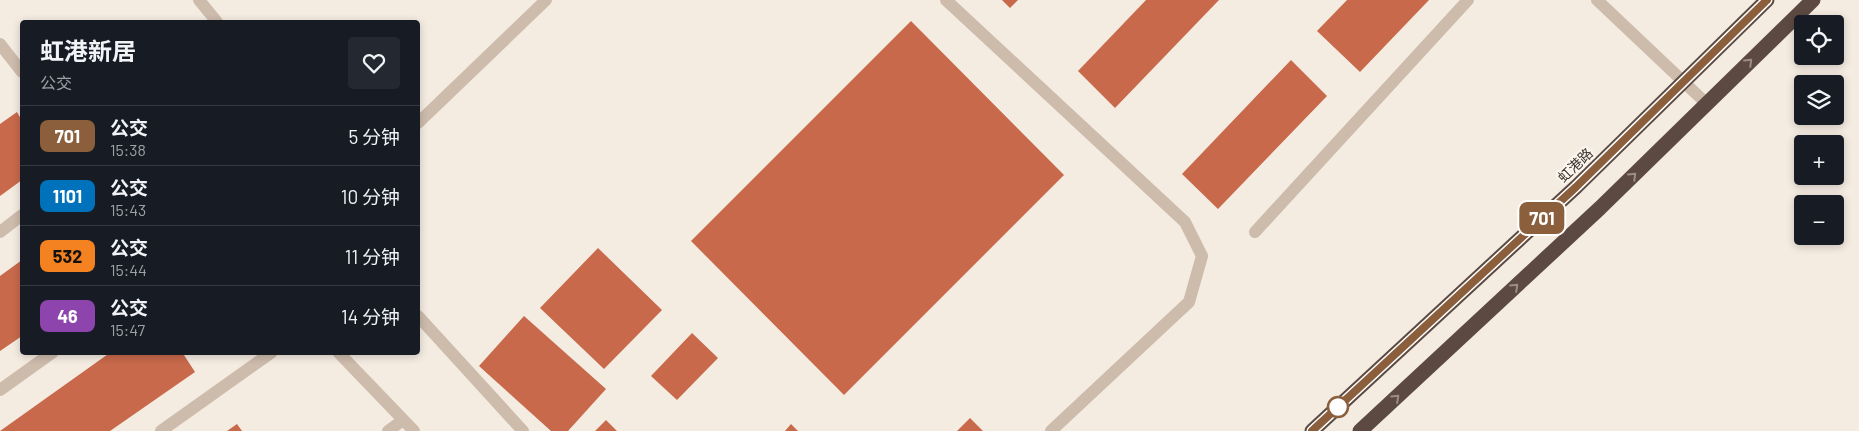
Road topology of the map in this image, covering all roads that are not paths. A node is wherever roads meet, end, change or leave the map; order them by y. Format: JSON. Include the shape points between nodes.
{"nodes":[{"id":1,"x":199,"y":0,"type":"edge"},
{"id":2,"x":546,"y":0,"type":"edge"},
{"id":3,"x":946,"y":0,"type":"edge"},
{"id":4,"x":1468,"y":0,"type":"edge"},
{"id":5,"x":1596,"y":0,"type":"edge"},
{"id":6,"x":1767,"y":0,"type":"edge"},
{"id":7,"x":1813,"y":0,"type":"edge"},
{"id":8,"x":215,"y":20,"type":"edge"},
{"id":9,"x":0,"y":44,"type":"edge"},
{"id":10,"x":20,"y":69,"type":"edge"},
{"id":11,"x":1683,"y":82,"type":"junction"},
{"id":12,"x":1706,"y":104,"type":"junction"},
{"id":13,"x":420,"y":120,"type":"edge"},
{"id":14,"x":20,"y":217,"type":"edge"},
{"id":15,"x":0,"y":232,"type":"edge"},
{"id":16,"x":1255,"y":232,"type":"dead end"},
{"id":17,"x":420,"y":318,"type":"edge"},
{"id":18,"x":48,"y":355,"type":"edge"},
{"id":19,"x":268,"y":355,"type":"edge"},
{"id":20,"x":341,"y":355,"type":"edge"},
{"id":21,"x":0,"y":390,"type":"edge"},
{"id":22,"x":404,"y":420,"type":"junction"},
{"id":23,"x":161,"y":431,"type":"edge"},
{"id":24,"x":388,"y":431,"type":"edge"},
{"id":25,"x":414,"y":431,"type":"edge"},
{"id":26,"x":523,"y":431,"type":"edge"},
{"id":27,"x":1051,"y":431,"type":"edge"},
{"id":28,"x":1312,"y":431,"type":"edge"},
{"id":29,"x":1360,"y":431,"type":"edge"}],
"edges":[{"from":1,"to":8,"type":"street"},
{"from":2,"to":13,"type":"street"},
{"from":3,"to":27,"type":"street","via":[[1185,222],[1202,256],[1189,302]]},
{"from":4,"to":16,"type":"street"},
{"from":5,"to":11,"type":"street"},
{"from":6,"to":11,"type":"highway","name":"虹港路"},
{"from":12,"to":7,"type":"highway","one_way":true},
{"from":9,"to":10,"type":"street"},
{"from":11,"to":12,"type":"street"},
{"from":11,"to":28,"type":"highway","name":"虹港路","via":[[1576,187]]},
{"from":29,"to":12,"type":"highway","one_way":true,"via":[[1600,208]]},
{"from":14,"to":15,"type":"street"},
{"from":17,"to":26,"type":"street"},
{"from":18,"to":21,"type":"street"},
{"from":19,"to":23,"type":"street"},
{"from":20,"to":22,"type":"street"},
{"from":22,"to":24,"type":"street"},
{"from":22,"to":25,"type":"street"}]}
